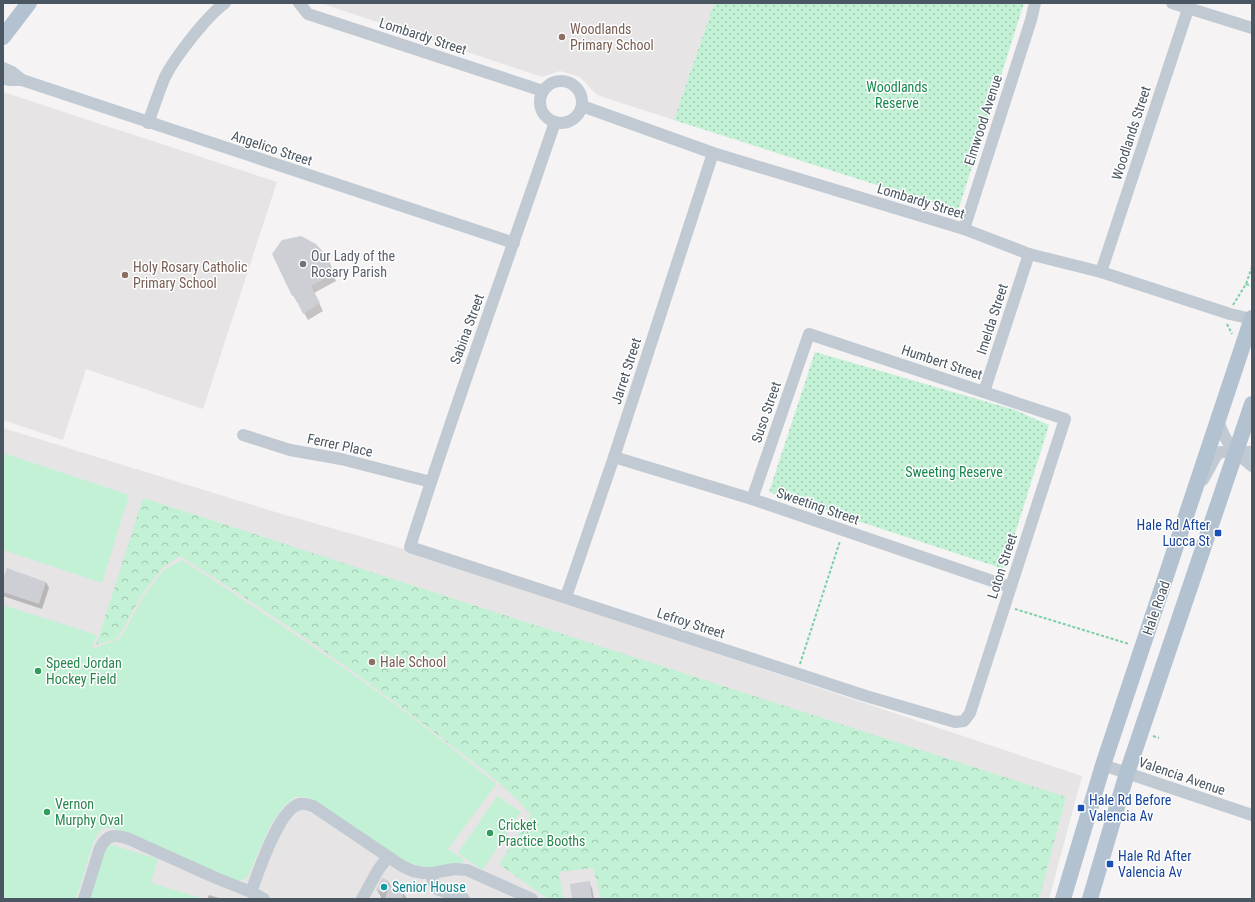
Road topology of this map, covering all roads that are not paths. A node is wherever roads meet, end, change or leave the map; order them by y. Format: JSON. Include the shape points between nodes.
{"nodes":[{"id":1,"x":25,"y":3,"type":"edge"},
{"id":2,"x":225,"y":3,"type":"edge"},
{"id":3,"x":299,"y":3,"type":"edge"},
{"id":4,"x":1035,"y":3,"type":"edge"},
{"id":5,"x":1040,"y":3,"type":"edge"},
{"id":6,"x":1172,"y":3,"type":"edge"},
{"id":7,"x":1189,"y":6,"type":"edge"},
{"id":8,"x":3,"y":20,"type":"edge"},
{"id":9,"x":1031,"y":20,"type":"junction"},
{"id":10,"x":1252,"y":28,"type":"edge"},
{"id":11,"x":3,"y":37,"type":"edge"},
{"id":12,"x":3,"y":68,"type":"edge"},
{"id":13,"x":3,"y":78,"type":"edge"},
{"id":14,"x":22,"y":80,"type":"junction"},
{"id":15,"x":543,"y":91,"type":"junction"},
{"id":16,"x":582,"y":106,"type":"junction"},
{"id":17,"x":148,"y":122,"type":"junction"},
{"id":18,"x":555,"y":122,"type":"junction"},
{"id":19,"x":713,"y":153,"type":"junction"},
{"id":20,"x":964,"y":230,"type":"junction"},
{"id":21,"x":514,"y":243,"type":"junction"},
{"id":22,"x":1029,"y":254,"type":"junction"},
{"id":23,"x":1101,"y":272,"type":"junction"},
{"id":24,"x":1252,"y":318,"type":"edge"},
{"id":25,"x":809,"y":334,"type":"joint"},
{"id":26,"x":984,"y":392,"type":"junction"},
{"id":27,"x":1252,"y":404,"type":"edge"},
{"id":28,"x":1065,"y":419,"type":"joint"},
{"id":29,"x":1218,"y":420,"type":"junction"},
{"id":30,"x":243,"y":435,"type":"dead end"},
{"id":31,"x":1235,"y":452,"type":"junction"},
{"id":32,"x":1252,"y":452,"type":"edge"},
{"id":33,"x":614,"y":457,"type":"junction"},
{"id":34,"x":1252,"y":466,"type":"edge"},
{"id":35,"x":431,"y":482,"type":"junction"},
{"id":36,"x":752,"y":499,"type":"junction"},
{"id":37,"x":1191,"y":502,"type":"junction"},
{"id":38,"x":410,"y":547,"type":"joint"},
{"id":39,"x":1010,"y":587,"type":"junction"},
{"id":40,"x":566,"y":597,"type":"junction"},
{"id":41,"x":964,"y":720,"type":"joint"},
{"id":42,"x":1103,"y":766,"type":"junction"},
{"id":43,"x":1127,"y":773,"type":"junction"},
{"id":44,"x":1252,"y":815,"type":"edge"},
{"id":45,"x":388,"y":857,"type":"junction"},
{"id":46,"x":431,"y":873,"type":"junction"},
{"id":47,"x":251,"y":892,"type":"junction"},
{"id":48,"x":84,"y":899,"type":"edge"},
{"id":49,"x":264,"y":899,"type":"edge"},
{"id":50,"x":362,"y":899,"type":"edge"},
{"id":51,"x":464,"y":899,"type":"edge"},
{"id":52,"x":532,"y":899,"type":"edge"},
{"id":53,"x":1063,"y":899,"type":"edge"},
{"id":54,"x":1090,"y":899,"type":"edge"}],
"edges":[{"from":1,"to":8,"type":"main road"},
{"from":1,"to":11,"type":"main road"},
{"from":2,"to":17,"type":"street","via":[[217,8],[184,47],[169,70]]},
{"from":3,"to":15,"type":"street","name":"Lombardy Street","via":[[308,14]]},
{"from":4,"to":9,"type":"street","name":"Elmwood Avenue"},
{"from":5,"to":9,"type":"street","name":"Elmwood Avenue"},
{"from":6,"to":7,"type":"street"},
{"from":7,"to":10,"type":"street"},
{"from":7,"to":23,"type":"street","name":"Woodlands Street"},
{"from":9,"to":20,"type":"street","name":"Elmwood Avenue"},
{"from":12,"to":14,"type":"street","name":"Angelico Street"},
{"from":13,"to":14,"type":"street","name":"Angelico Street"},
{"from":14,"to":17,"type":"street","name":"Angelico Street"},
{"from":15,"to":16,"type":"street","via":[[554,81],[568,81],[579,89]]},
{"from":15,"to":18,"type":"street","via":[[541,108],[548,119]]},
{"from":16,"to":18,"type":"street","via":[[580,113],[573,119]]},
{"from":16,"to":19,"type":"street","name":"Lombardy Street"},
{"from":17,"to":21,"type":"street","name":"Angelico Street"},
{"from":18,"to":21,"type":"street","name":"Sabina Street"},
{"from":19,"to":20,"type":"street","name":"Lombardy Street"},
{"from":19,"to":33,"type":"street","name":"Jarret Street"},
{"from":20,"to":22,"type":"street","name":"Lombardy Street"},
{"from":21,"to":35,"type":"street","name":"Sabina Street"},
{"from":22,"to":23,"type":"street","name":"Lombardy Street"},
{"from":22,"to":26,"type":"street","name":"Imelda Street"},
{"from":23,"to":24,"type":"street","name":"Lombardy Street","via":[[1230,314]]},
{"from":24,"to":29,"type":"main road","name":"Hale Road"},
{"from":25,"to":26,"type":"street","name":"Humbert Street"},
{"from":25,"to":36,"type":"street","name":"Suso Street"},
{"from":26,"to":28,"type":"street","name":"Humbert Street"},
{"from":27,"to":31,"type":"main road","name":"Hale Road"},
{"from":28,"to":39,"type":"street","name":"Loton Street"},
{"from":29,"to":31,"type":"street","via":[[1225,440]]},
{"from":29,"to":37,"type":"main road","name":"Hale Road"},
{"from":30,"to":35,"type":"street","name":"Ferrer Place","via":[[290,450],[341,459]]},
{"from":31,"to":32,"type":"street"},
{"from":31,"to":34,"type":"street"},
{"from":31,"to":37,"type":"street","via":[[1220,452],[1216,456]]},
{"from":31,"to":43,"type":"main road","name":"Hale Road"},
{"from":33,"to":36,"type":"street","name":"Sweeting Street"},
{"from":33,"to":40,"type":"street","name":"Jarret Street"},
{"from":35,"to":38,"type":"street","name":"Sabina Street"},
{"from":36,"to":39,"type":"street","name":"Sweeting Street"},
{"from":37,"to":42,"type":"main road","name":"Hale Road"},
{"from":38,"to":40,"type":"street","name":"Lefroy Street"},
{"from":39,"to":41,"type":"street","name":"Loton Street","via":[[970,713]]},
{"from":40,"to":41,"type":"street","name":"Lefroy Street","via":[[866,696],[955,722]]},
{"from":42,"to":43,"type":"street","name":"Valencia Avenue"},
{"from":42,"to":53,"type":"main road","name":"Hale Road"},
{"from":43,"to":44,"type":"street","name":"Valencia Avenue"},
{"from":43,"to":54,"type":"main road","name":"Hale Road"},
{"from":45,"to":46,"type":"street","via":[[413,871]]},
{"from":45,"to":47,"type":"street","via":[[312,806],[300,804],[291,809],[270,841]]},
{"from":45,"to":50,"type":"street"},
{"from":46,"to":51,"type":"street","via":[[437,889]]},
{"from":46,"to":52,"type":"street","via":[[454,869],[467,870]]},
{"from":47,"to":48,"type":"street","via":[[129,839],[114,835],[108,837],[100,848]]},
{"from":47,"to":49,"type":"street"}]}
